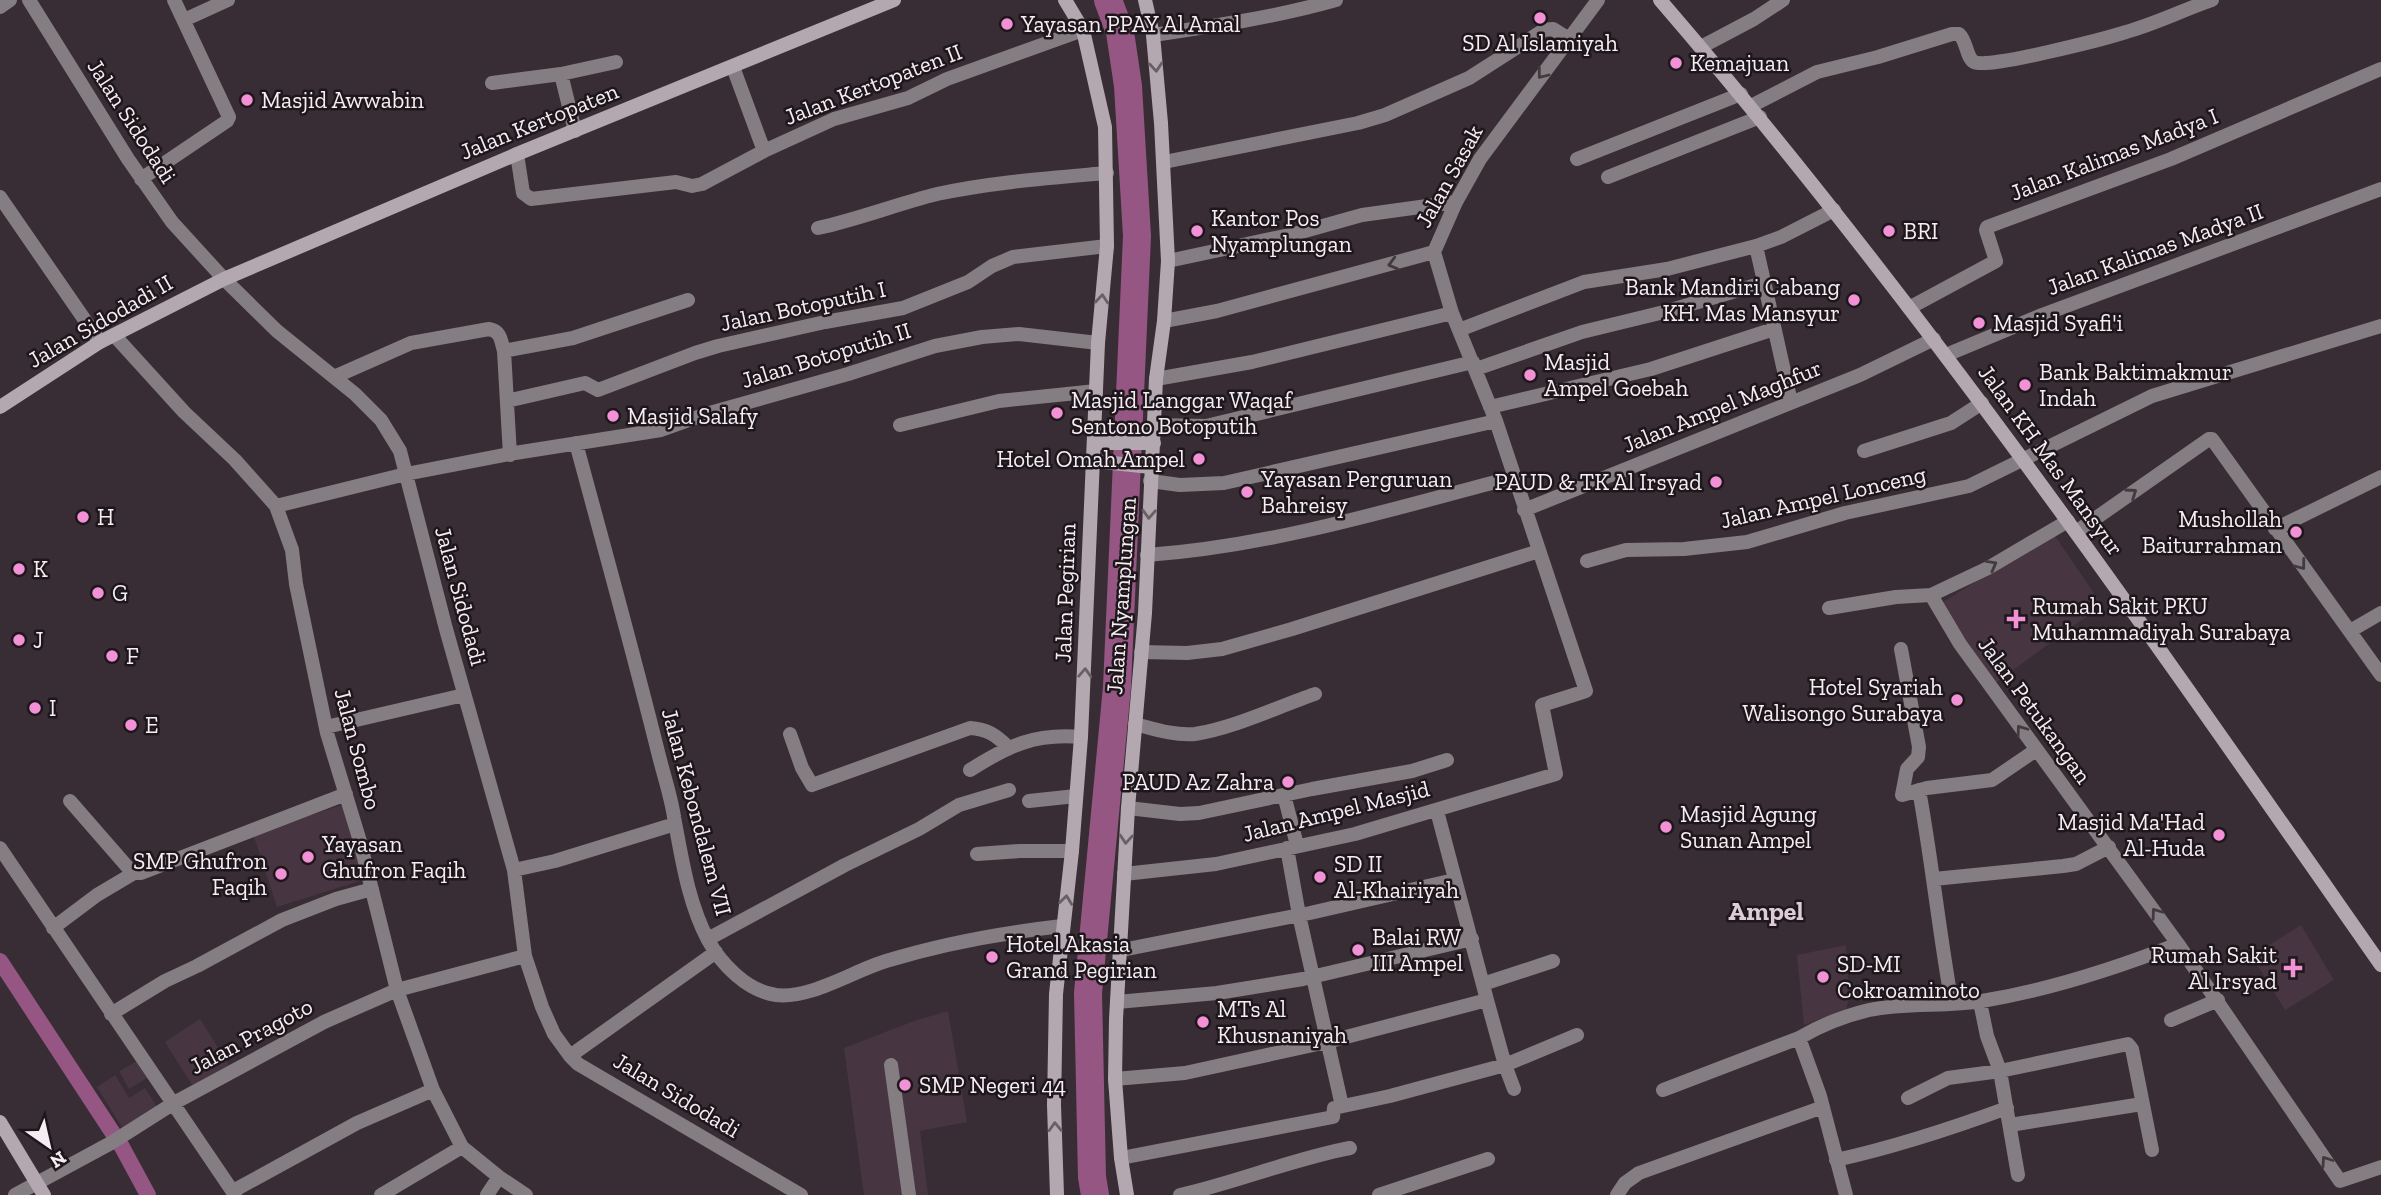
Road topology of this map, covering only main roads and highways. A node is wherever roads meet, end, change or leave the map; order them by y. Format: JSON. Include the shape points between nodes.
{"nodes":[{"id":1,"x":894,"y":0,"type":"edge"},
{"id":2,"x":1065,"y":0,"type":"edge"},
{"id":3,"x":1145,"y":0,"type":"edge"},
{"id":4,"x":1661,"y":0,"type":"edge"},
{"id":5,"x":877,"y":5,"type":"edge"},
{"id":6,"x":224,"y":279,"type":"joint"},
{"id":7,"x":0,"y":407,"type":"edge"},
{"id":8,"x":1099,"y":443,"type":"junction"},
{"id":9,"x":1150,"y":443,"type":"junction"},
{"id":10,"x":1099,"y":462,"type":"junction"},
{"id":11,"x":1147,"y":472,"type":"junction"},
{"id":12,"x":2381,"y":965,"type":"edge"},
{"id":13,"x":0,"y":1122,"type":"edge"},
{"id":14,"x":41,"y":1190,"type":"edge"},
{"id":15,"x":1057,"y":1195,"type":"edge"},
{"id":16,"x":1127,"y":1195,"type":"edge"}],
"edges":[{"from":1,"to":5,"type":"main road","name":"Jalan Kertopaten"},
{"from":8,"to":2,"type":"main road","name":"Jalan Pegirian","one_way":true,"via":[[1096,391],[1107,246],[1105,127],[1083,30]]},
{"from":3,"to":9,"type":"main road","name":"Jalan Nyamplungan","one_way":true,"via":[[1153,36],[1168,261]]},
{"from":4,"to":12,"type":"main road","name":"Jalan KH Mas Mansyur","via":[[1834,210],[1982,403]]},
{"from":5,"to":6,"type":"main road","name":"Jalan Kertopaten"},
{"from":6,"to":7,"type":"main road","name":"Jalan Sidodadi II","via":[[114,334]]},
{"from":8,"to":9,"type":"main road"},
{"from":8,"to":10,"type":"main road","name":"Jalan Pegirian"},
{"from":9,"to":11,"type":"main road","name":"Jalan Nyamplungan"},
{"from":10,"to":11,"type":"main road"},
{"from":15,"to":10,"type":"main road","name":"Jalan Pegirian","one_way":true,"via":[[1056,994],[1072,851]]},
{"from":11,"to":16,"type":"main road","name":"Jalan Nyamplungan","one_way":true,"via":[[1147,555],[1117,1002],[1115,1079]]},
{"from":13,"to":14,"type":"main road"}]}
